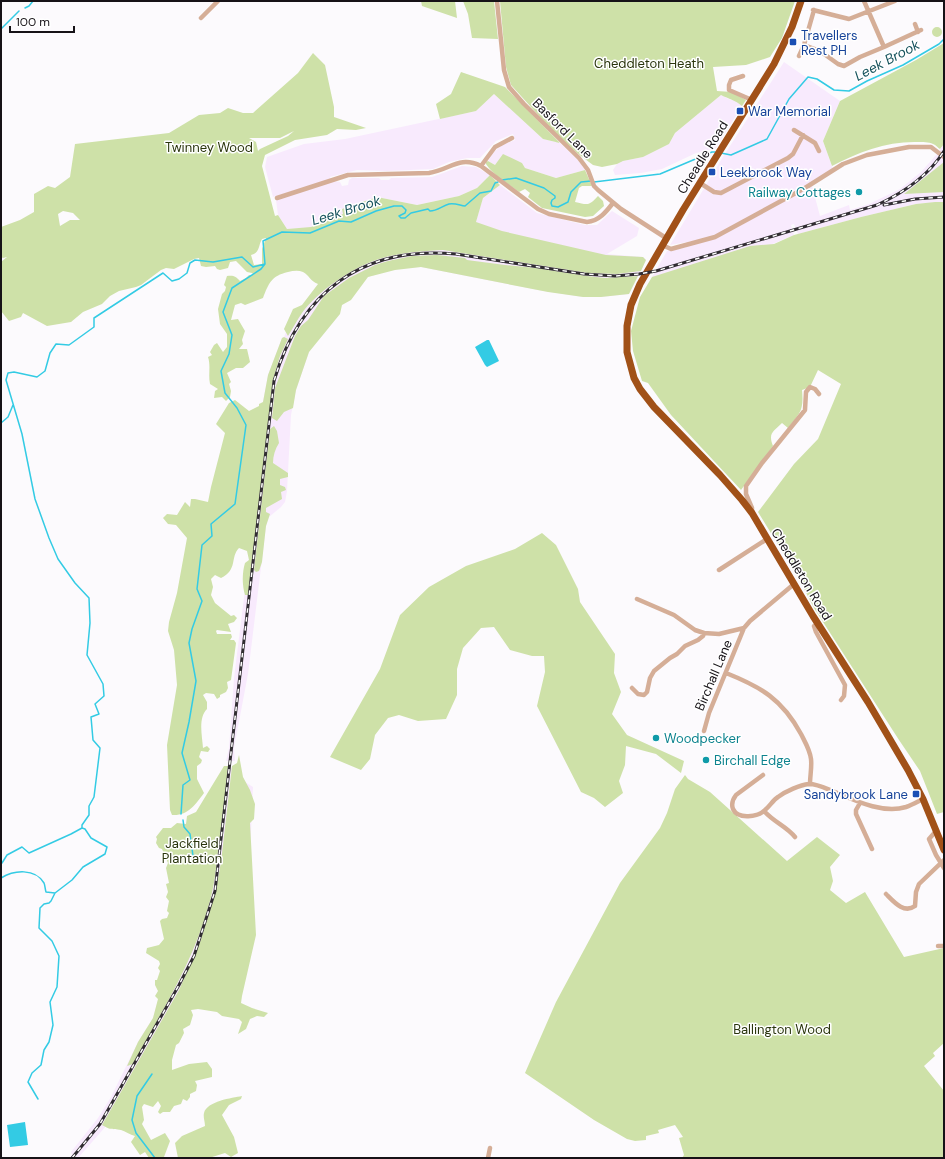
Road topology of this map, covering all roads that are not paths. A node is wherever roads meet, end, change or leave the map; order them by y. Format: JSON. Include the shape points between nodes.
{"nodes":[{"id":1,"x":218,"y":1,"type":"edge"},
{"id":2,"x":497,"y":1,"type":"edge"},
{"id":3,"x":801,"y":1,"type":"edge"},
{"id":4,"x":864,"y":1,"type":"edge"},
{"id":5,"x":895,"y":1,"type":"edge"},
{"id":6,"x":868,"y":11,"type":"junction"},
{"id":7,"x":201,"y":18,"type":"dead end"},
{"id":8,"x":915,"y":24,"type":"dead end"},
{"id":9,"x":804,"y":45,"type":"junction"},
{"id":10,"x":884,"y":47,"type":"junction"},
{"id":11,"x":799,"y":56,"type":"dead end"},
{"id":12,"x":743,"y":76,"type":"dead end"},
{"id":13,"x":752,"y":100,"type":"junction"},
{"id":14,"x":794,"y":130,"type":"dead end"},
{"id":15,"x":803,"y":135,"type":"junction"},
{"id":16,"x":512,"y":138,"type":"dead end"},
{"id":17,"x":819,"y":151,"type":"dead end"},
{"id":18,"x":944,"y":157,"type":"edge"},
{"id":19,"x":481,"y":166,"type":"junction"},
{"id":20,"x":700,"y":184,"type":"junction"},
{"id":21,"x":277,"y":198,"type":"dead end"},
{"id":22,"x":613,"y":203,"type":"junction"},
{"id":23,"x":666,"y":238,"type":"junction"},
{"id":24,"x":662,"y":245,"type":"junction"},
{"id":25,"x":627,"y":326,"type":"joint"},
{"id":26,"x":819,"y":394,"type":"dead end"},
{"id":27,"x":752,"y":513,"type":"junction"},
{"id":28,"x":767,"y":539,"type":"junction"},
{"id":29,"x":719,"y":570,"type":"dead end"},
{"id":30,"x":794,"y":584,"type":"junction"},
{"id":31,"x":637,"y":599,"type":"dead end"},
{"id":32,"x":818,"y":623,"type":"junction"},
{"id":33,"x":744,"y":628,"type":"junction"},
{"id":34,"x":704,"y":633,"type":"junction"},
{"id":35,"x":726,"y":673,"type":"junction"},
{"id":36,"x":632,"y":688,"type":"dead end"},
{"id":37,"x":841,"y":700,"type":"dead end"},
{"id":38,"x":704,"y":731,"type":"dead end"},
{"id":39,"x":763,"y":775,"type":"dead end"},
{"id":40,"x":810,"y":784,"type":"junction"},
{"id":41,"x":922,"y":799,"type":"junction"},
{"id":42,"x":860,"y":802,"type":"junction"},
{"id":43,"x":764,"y":811,"type":"junction"},
{"id":44,"x":936,"y":831,"type":"junction"},
{"id":45,"x":795,"y":837,"type":"dead end"},
{"id":46,"x":872,"y":849,"type":"dead end"},
{"id":47,"x":944,"y":850,"type":"edge"},
{"id":48,"x":943,"y":864,"type":"edge"},
{"id":49,"x":886,"y":894,"type":"dead end"},
{"id":50,"x":938,"y":946,"type":"dead end"},
{"id":51,"x":944,"y":946,"type":"edge"},
{"id":52,"x":490,"y":1148,"type":"dead end"},
{"id":53,"x":488,"y":1158,"type":"edge"}],
"edges":[{"from":1,"to":7,"type":"street"},
{"from":2,"to":22,"type":"street","name":"Basford Lane","via":[[504,70],[509,87],[579,158],[588,170],[594,186]]},
{"from":3,"to":13,"type":"highway","name":"Cheadle Road","via":[[783,47]]},
{"from":4,"to":6,"type":"street"},
{"from":5,"to":6,"type":"street"},
{"from":6,"to":9,"type":"street","via":[[849,19],[812,10]]},
{"from":6,"to":10,"type":"street"},
{"from":8,"to":10,"type":"street","via":[[920,31]]},
{"from":9,"to":10,"type":"street","via":[[820,51],[844,66]]},
{"from":9,"to":11,"type":"street"},
{"from":12,"to":13,"type":"street","via":[[731,80],[729,90]]},
{"from":13,"to":20,"type":"highway","name":"Cheadle Road"},
{"from":14,"to":15,"type":"street"},
{"from":15,"to":17,"type":"street","via":[[815,142]]},
{"from":15,"to":20,"type":"street","via":[[788,158],[722,193],[714,192]]},
{"from":16,"to":19,"type":"street","via":[[495,147]]},
{"from":18,"to":24,"type":"street","via":[[931,147],[909,147],[867,154],[843,164],[805,188],[715,237],[671,249]]},
{"from":19,"to":21,"type":"street","via":[[465,161],[429,173],[348,175]]},
{"from":19,"to":22,"type":"street","via":[[542,212],[587,222],[596,220]]},
{"from":20,"to":23,"type":"highway","name":"Cheadle Road"},
{"from":22,"to":23,"type":"street","name":"Basford Lane"},
{"from":23,"to":24,"type":"highway","name":"Cheadle Road"},
{"from":24,"to":25,"type":"highway","name":"Cheadle Road","via":[[630,305]]},
{"from":25,"to":27,"type":"highway","name":"Cheddleton Road","via":[[627,352],[634,378],[640,389]]},
{"from":26,"to":27,"type":"street","via":[[810,387],[806,392],[805,410],[746,486]]},
{"from":27,"to":28,"type":"highway","name":"Cheddleton Road"},
{"from":28,"to":29,"type":"street"},
{"from":28,"to":30,"type":"highway","name":"Cheddleton Road"},
{"from":30,"to":32,"type":"highway","name":"Cheddleton Road"},
{"from":30,"to":33,"type":"street","name":"Birchall Lane"},
{"from":31,"to":34,"type":"street","name":"Birchall Lane","via":[[674,615]]},
{"from":32,"to":37,"type":"street","via":[[814,626],[816,632],[845,685]]},
{"from":32,"to":41,"type":"highway","name":"Cheddleton Road","via":[[868,702]]},
{"from":33,"to":34,"type":"street","name":"Birchall Lane","via":[[719,634]]},
{"from":33,"to":35,"type":"street","name":"Birchall Lane"},
{"from":34,"to":36,"type":"street","via":[[654,671],[644,695],[638,694]]},
{"from":35,"to":38,"type":"street","name":"Birchall Lane"},
{"from":35,"to":40,"type":"street","via":[[759,688],[784,708],[809,751],[812,763]]},
{"from":39,"to":43,"type":"street","via":[[736,794],[732,806],[736,813],[743,816]]},
{"from":40,"to":42,"type":"street"},
{"from":40,"to":43,"type":"street","via":[[780,795]]},
{"from":41,"to":42,"type":"street","via":[[897,808],[878,807]]},
{"from":41,"to":44,"type":"highway","name":"Cheddleton Road"},
{"from":42,"to":46,"type":"street","via":[[856,814]]},
{"from":43,"to":45,"type":"street"},
{"from":44,"to":47,"type":"highway","name":"Cheddleton Road"},
{"from":44,"to":48,"type":"street","via":[[929,839]]},
{"from":48,"to":49,"type":"street","via":[[919,884],[915,906],[910,909],[897,904]]},
{"from":50,"to":51,"type":"street"},
{"from":52,"to":53,"type":"street"}]}
